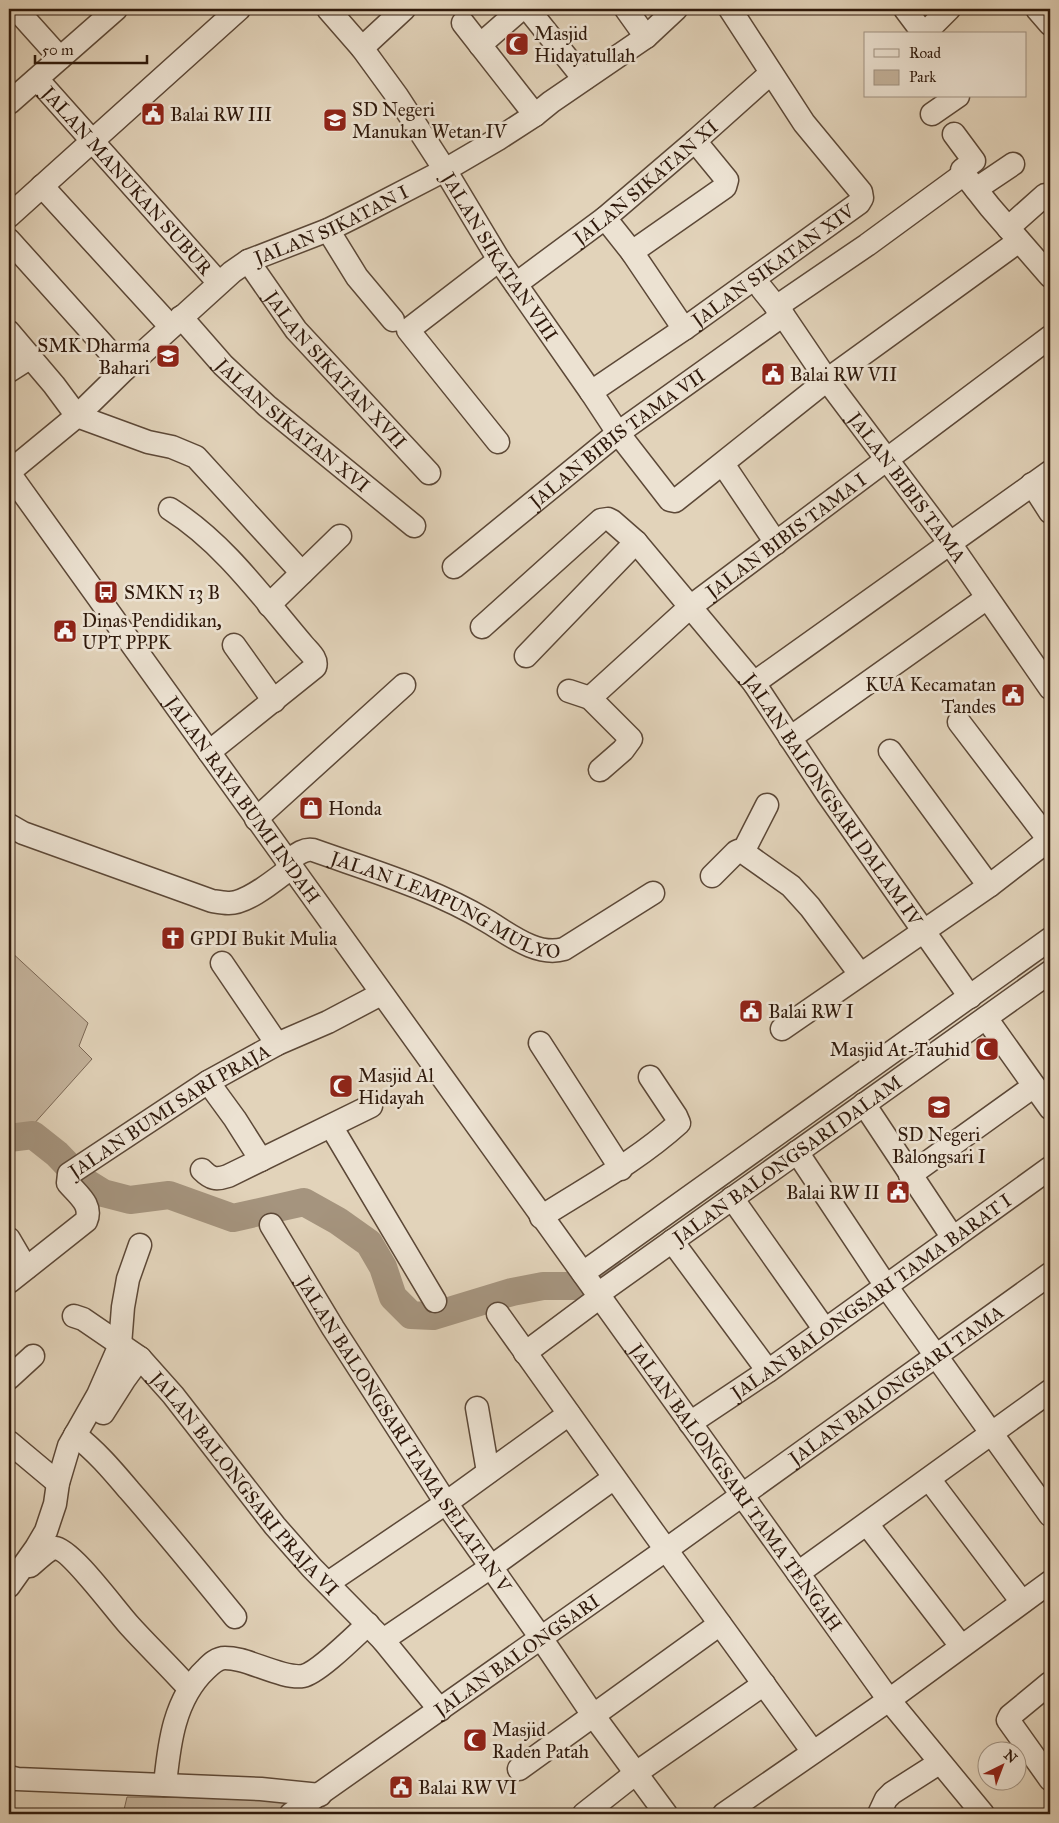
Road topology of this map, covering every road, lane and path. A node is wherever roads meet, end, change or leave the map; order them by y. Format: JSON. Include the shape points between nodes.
{"nodes":[{"id":1,"x":16,"y":9,"type":"edge"},
{"id":2,"x":116,"y":9,"type":"edge"},
{"id":3,"x":239,"y":9,"type":"edge"},
{"id":4,"x":328,"y":9,"type":"edge"},
{"id":5,"x":404,"y":9,"type":"edge"},
{"id":6,"x":521,"y":9,"type":"edge"},
{"id":7,"x":528,"y":9,"type":"edge"},
{"id":8,"x":626,"y":9,"type":"edge"},
{"id":9,"x":676,"y":9,"type":"edge"},
{"id":10,"x":730,"y":9,"type":"edge"},
{"id":11,"x":905,"y":9,"type":"edge"},
{"id":12,"x":949,"y":9,"type":"edge"},
{"id":13,"x":1037,"y":9,"type":"edge"},
{"id":14,"x":463,"y":23,"type":"dead end"},
{"id":15,"x":1050,"y":24,"type":"edge"},
{"id":16,"x":927,"y":32,"type":"edge"},
{"id":17,"x":646,"y":37,"type":"junction"},
{"id":18,"x":480,"y":45,"type":"junction"},
{"id":19,"x":362,"y":48,"type":"junction"},
{"id":20,"x":60,"y":58,"type":"junction"},
{"id":21,"x":771,"y":73,"type":"junction"},
{"id":22,"x":37,"y":79,"type":"junction"},
{"id":23,"x":584,"y":80,"type":"junction"},
{"id":24,"x":955,"y":98,"type":"edge"},
{"id":25,"x":9,"y":103,"type":"edge"},
{"id":26,"x":932,"y":114,"type":"dead end"},
{"id":27,"x":535,"y":115,"type":"junction"},
{"id":28,"x":954,"y":134,"type":"dead end"},
{"id":29,"x":92,"y":141,"type":"junction"},
{"id":30,"x":695,"y":141,"type":"junction"},
{"id":31,"x":1012,"y":164,"type":"dead end"},
{"id":32,"x":445,"y":170,"type":"junction"},
{"id":33,"x":970,"y":181,"type":"junction"},
{"id":34,"x":42,"y":186,"type":"junction"},
{"id":35,"x":1045,"y":195,"type":"dead end"},
{"id":36,"x":9,"y":216,"type":"edge"},
{"id":37,"x":604,"y":218,"type":"junction"},
{"id":38,"x":328,"y":230,"type":"junction"},
{"id":39,"x":1014,"y":234,"type":"junction"},
{"id":40,"x":9,"y":240,"type":"edge"},
{"id":41,"x":632,"y":252,"type":"junction"},
{"id":42,"x":499,"y":260,"type":"junction"},
{"id":43,"x":248,"y":261,"type":"junction"},
{"id":44,"x":1050,"y":276,"type":"edge"},
{"id":45,"x":219,"y":283,"type":"junction"},
{"id":46,"x":516,"y":284,"type":"junction"},
{"id":47,"x":762,"y":289,"type":"dead end"},
{"id":48,"x":780,"y":311,"type":"junction"},
{"id":49,"x":393,"y":320,"type":"dead end"},
{"id":50,"x":176,"y":322,"type":"junction"},
{"id":51,"x":684,"y":329,"type":"junction"},
{"id":52,"x":9,"y":332,"type":"edge"},
{"id":53,"x":1050,"y":337,"type":"edge"},
{"id":54,"x":31,"y":356,"type":"junction"},
{"id":55,"x":125,"y":369,"type":"junction"},
{"id":56,"x":9,"y":371,"type":"edge"},
{"id":57,"x":827,"y":380,"type":"junction"},
{"id":58,"x":592,"y":392,"type":"junction"},
{"id":59,"x":77,"y":416,"type":"junction"},
{"id":60,"x":618,"y":434,"type":"junction"},
{"id":61,"x":498,"y":442,"type":"dead end"},
{"id":62,"x":886,"y":461,"type":"junction"},
{"id":63,"x":723,"y":464,"type":"junction"},
{"id":64,"x":9,"y":472,"type":"edge"},
{"id":65,"x":428,"y":473,"type":"dead end"},
{"id":66,"x":1041,"y":478,"type":"edge"},
{"id":67,"x":170,"y":509,"type":"dead end"},
{"id":68,"x":1050,"y":512,"type":"edge"},
{"id":69,"x":414,"y":526,"type":"dead end"},
{"id":70,"x":340,"y":536,"type":"dead end"},
{"id":71,"x":636,"y":542,"type":"junction"},
{"id":72,"x":776,"y":542,"type":"junction"},
{"id":73,"x":949,"y":542,"type":"junction"},
{"id":74,"x":454,"y":567,"type":"dead end"},
{"id":75,"x":302,"y":573,"type":"junction"},
{"id":76,"x":987,"y":598,"type":"junction"},
{"id":77,"x":270,"y":605,"type":"junction"},
{"id":78,"x":690,"y":607,"type":"junction"},
{"id":79,"x":482,"y":628,"type":"dead end"},
{"id":80,"x":234,"y":645,"type":"dead end"},
{"id":81,"x":526,"y":656,"type":"dead end"},
{"id":82,"x":1043,"y":664,"type":"edge"},
{"id":83,"x":754,"y":683,"type":"junction"},
{"id":84,"x":404,"y":685,"type":"dead end"},
{"id":85,"x":1050,"y":688,"type":"edge"},
{"id":86,"x":274,"y":701,"type":"junction"},
{"id":87,"x":960,"y":722,"type":"dead end"},
{"id":88,"x":790,"y":738,"type":"junction"},
{"id":89,"x":209,"y":752,"type":"junction"},
{"id":90,"x":890,"y":752,"type":"dead end"},
{"id":91,"x":600,"y":770,"type":"dead end"},
{"id":92,"x":768,"y":805,"type":"dead end"},
{"id":93,"x":256,"y":819,"type":"junction"},
{"id":94,"x":9,"y":825,"type":"edge"},
{"id":95,"x":1050,"y":840,"type":"edge"},
{"id":96,"x":743,"y":852,"type":"junction"},
{"id":97,"x":289,"y":865,"type":"junction"},
{"id":98,"x":712,"y":876,"type":"dead end"},
{"id":99,"x":989,"y":886,"type":"junction"},
{"id":100,"x":653,"y":893,"type":"dead end"},
{"id":101,"x":923,"y":930,"type":"junction"},
{"id":102,"x":1050,"y":939,"type":"edge"},
{"id":103,"x":222,"y":963,"type":"dead end"},
{"id":104,"x":860,"y":974,"type":"junction"},
{"id":105,"x":1050,"y":974,"type":"edge"},
{"id":106,"x":381,"y":994,"type":"junction"},
{"id":107,"x":970,"y":997,"type":"junction"},
{"id":108,"x":986,"y":1018,"type":"junction"},
{"id":109,"x":782,"y":1029,"type":"dead end"},
{"id":110,"x":540,"y":1042,"type":"dead end"},
{"id":111,"x":277,"y":1044,"type":"junction"},
{"id":112,"x":650,"y":1077,"type":"dead end"},
{"id":113,"x":208,"y":1082,"type":"junction"},
{"id":114,"x":1034,"y":1086,"type":"junction"},
{"id":115,"x":864,"y":1104,"type":"junction"},
{"id":116,"x":371,"y":1106,"type":"dead end"},
{"id":117,"x":1050,"y":1108,"type":"edge"},
{"id":118,"x":331,"y":1126,"type":"junction"},
{"id":119,"x":797,"y":1152,"type":"junction"},
{"id":120,"x":261,"y":1160,"type":"junction"},
{"id":121,"x":1050,"y":1168,"type":"edge"},
{"id":122,"x":621,"y":1169,"type":"junction"},
{"id":123,"x":202,"y":1170,"type":"dead end"},
{"id":124,"x":910,"y":1175,"type":"junction"},
{"id":125,"x":732,"y":1198,"type":"junction"},
{"id":126,"x":541,"y":1217,"type":"junction"},
{"id":127,"x":271,"y":1225,"type":"dead end"},
{"id":128,"x":953,"y":1238,"type":"junction"},
{"id":129,"x":9,"y":1239,"type":"edge"},
{"id":130,"x":672,"y":1241,"type":"junction"},
{"id":131,"x":140,"y":1245,"type":"dead end"},
{"id":132,"x":26,"y":1268,"type":"junction"},
{"id":133,"x":1050,"y":1274,"type":"edge"},
{"id":134,"x":9,"y":1282,"type":"edge"},
{"id":135,"x":591,"y":1285,"type":"junction"},
{"id":136,"x":886,"y":1286,"type":"junction"},
{"id":137,"x":435,"y":1301,"type":"dead end"},
{"id":138,"x":498,"y":1314,"type":"dead end"},
{"id":139,"x":74,"y":1316,"type":"dead end"},
{"id":140,"x":825,"y":1330,"type":"junction"},
{"id":141,"x":131,"y":1352,"type":"junction"},
{"id":142,"x":525,"y":1353,"type":"junction"},
{"id":143,"x":33,"y":1356,"type":"dead end"},
{"id":144,"x":935,"y":1356,"type":"junction"},
{"id":145,"x":768,"y":1371,"type":"junction"},
{"id":146,"x":9,"y":1378,"type":"edge"},
{"id":147,"x":1050,"y":1391,"type":"edge"},
{"id":148,"x":477,"y":1408,"type":"dead end"},
{"id":149,"x":569,"y":1414,"type":"junction"},
{"id":150,"x":690,"y":1423,"type":"junction"},
{"id":151,"x":992,"y":1434,"type":"junction"},
{"id":152,"x":81,"y":1439,"type":"junction"},
{"id":153,"x":9,"y":1442,"type":"edge"},
{"id":154,"x":488,"y":1472,"type":"junction"},
{"id":155,"x":614,"y":1478,"type":"junction"},
{"id":156,"x":929,"y":1479,"type":"junction"},
{"id":157,"x":58,"y":1483,"type":"junction"},
{"id":158,"x":742,"y":1496,"type":"junction"},
{"id":159,"x":446,"y":1502,"type":"junction"},
{"id":160,"x":1050,"y":1515,"type":"edge"},
{"id":161,"x":867,"y":1524,"type":"junction"},
{"id":162,"x":667,"y":1550,"type":"junction"},
{"id":163,"x":491,"y":1568,"type":"junction"},
{"id":164,"x":14,"y":1572,"type":"edge"},
{"id":165,"x":798,"y":1573,"type":"junction"},
{"id":166,"x":1050,"y":1582,"type":"edge"},
{"id":167,"x":328,"y":1583,"type":"junction"},
{"id":168,"x":1022,"y":1602,"type":"junction"},
{"id":169,"x":235,"y":1617,"type":"dead end"},
{"id":170,"x":368,"y":1624,"type":"junction"},
{"id":171,"x":720,"y":1624,"type":"junction"},
{"id":172,"x":541,"y":1638,"type":"junction"},
{"id":173,"x":383,"y":1640,"type":"junction"},
{"id":174,"x":961,"y":1646,"type":"junction"},
{"id":175,"x":1050,"y":1683,"type":"edge"},
{"id":176,"x":185,"y":1684,"type":"dead end"},
{"id":177,"x":764,"y":1684,"type":"junction"},
{"id":178,"x":889,"y":1700,"type":"junction"},
{"id":179,"x":440,"y":1710,"type":"junction"},
{"id":180,"x":593,"y":1715,"type":"junction"},
{"id":181,"x":813,"y":1752,"type":"junction"},
{"id":182,"x":939,"y":1763,"type":"junction"},
{"id":183,"x":519,"y":1769,"type":"dead end"},
{"id":184,"x":636,"y":1773,"type":"junction"},
{"id":185,"x":9,"y":1777,"type":"edge"},
{"id":186,"x":1050,"y":1779,"type":"edge"},
{"id":187,"x":164,"y":1785,"type":"junction"},
{"id":188,"x":320,"y":1795,"type":"junction"},
{"id":189,"x":291,"y":1814,"type":"edge"},
{"id":190,"x":584,"y":1814,"type":"edge"},
{"id":191,"x":666,"y":1814,"type":"edge"},
{"id":192,"x":724,"y":1814,"type":"edge"},
{"id":193,"x":879,"y":1814,"type":"edge"},
{"id":194,"x":983,"y":1814,"type":"edge"}],
"edges":[{"from":1,"to":20,"type":"street","name":"JALAN MANUKAN SUBUR"},
{"from":2,"to":20,"type":"street"},
{"from":3,"to":29,"type":"street"},
{"from":4,"to":19,"type":"street","name":"JALAN SIKATAN VIII"},
{"from":5,"to":19,"type":"street"},
{"from":6,"to":18,"type":"street"},
{"from":7,"to":23,"type":"street"},
{"from":8,"to":17,"type":"street"},
{"from":9,"to":17,"type":"street","name":"JALAN SIKATAN I"},
{"from":10,"to":21,"type":"street","name":"JALAN SIKATAN XIV"},
{"from":11,"to":16,"type":"street"},
{"from":12,"to":16,"type":"street"},
{"from":13,"to":15,"type":"street"},
{"from":14,"to":18,"type":"street"},
{"from":17,"to":23,"type":"street","name":"JALAN SIKATAN I"},
{"from":18,"to":27,"type":"street"},
{"from":19,"to":32,"type":"street","name":"JALAN SIKATAN VIII"},
{"from":20,"to":22,"type":"street"},
{"from":21,"to":30,"type":"street","name":"JALAN SIKATAN XI"},
{"from":21,"to":51,"type":"street","name":"JALAN SIKATAN XIV","via":[[804,123],[861,192],[862,198]]},
{"from":22,"to":25,"type":"street"},
{"from":22,"to":29,"type":"street","name":"JALAN MANUKAN SUBUR"},
{"from":23,"to":27,"type":"street","name":"JALAN SIKATAN I"},
{"from":24,"to":26,"type":"street"},
{"from":27,"to":32,"type":"street","name":"JALAN SIKATAN I"},
{"from":28,"to":33,"type":"street","via":[[974,161],[962,170]]},
{"from":29,"to":34,"type":"street"},
{"from":29,"to":45,"type":"street","name":"JALAN MANUKAN SUBUR"},
{"from":30,"to":37,"type":"street","name":"JALAN SIKATAN XI"},
{"from":30,"to":41,"type":"street","via":[[727,180],[725,187]]},
{"from":31,"to":33,"type":"street","name":"JALAN BIBIS TAMA VII"},
{"from":32,"to":38,"type":"street","name":"JALAN SIKATAN I"},
{"from":32,"to":42,"type":"street","name":"JALAN SIKATAN VIII"},
{"from":33,"to":39,"type":"street"},
{"from":33,"to":48,"type":"street","name":"JALAN BIBIS TAMA VII","via":[[867,245]]},
{"from":34,"to":36,"type":"street"},
{"from":34,"to":50,"type":"street","name":"JALAN SIKATAN XVI"},
{"from":35,"to":39,"type":"street"},
{"from":37,"to":41,"type":"street"},
{"from":37,"to":46,"type":"street","name":"JALAN SIKATAN XI"},
{"from":38,"to":43,"type":"street","name":"JALAN SIKATAN I"},
{"from":38,"to":49,"type":"street","via":[[357,277]]},
{"from":39,"to":44,"type":"street"},
{"from":39,"to":57,"type":"street"},
{"from":40,"to":55,"type":"street"},
{"from":41,"to":51,"type":"street"},
{"from":42,"to":46,"type":"street","name":"JALAN SIKATAN VIII"},
{"from":42,"to":61,"type":"street","via":[[408,330]]},
{"from":43,"to":45,"type":"street","name":"JALAN SIKATAN I"},
{"from":43,"to":65,"type":"street","name":"JALAN SIKATAN XVII","via":[[296,330]]},
{"from":45,"to":50,"type":"street","name":"JALAN SIKATAN I"},
{"from":46,"to":58,"type":"street","name":"JALAN SIKATAN VIII"},
{"from":47,"to":48,"type":"street","name":"JALAN BIBIS TAMA"},
{"from":48,"to":57,"type":"street","name":"JALAN BIBIS TAMA"},
{"from":48,"to":60,"type":"street","name":"JALAN BIBIS TAMA VII"},
{"from":50,"to":55,"type":"street","name":"JALAN SIKATAN I"},
{"from":50,"to":69,"type":"street","name":"JALAN SIKATAN XVI","via":[[267,406]]},
{"from":51,"to":58,"type":"street","name":"JALAN SIKATAN XIV"},
{"from":52,"to":54,"type":"street"},
{"from":53,"to":62,"type":"street","name":"JALAN BIBIS TAMA I"},
{"from":54,"to":56,"type":"street"},
{"from":54,"to":59,"type":"street"},
{"from":55,"to":59,"type":"street","name":"JALAN SIKATAN I"},
{"from":57,"to":62,"type":"street","name":"JALAN BIBIS TAMA"},
{"from":57,"to":63,"type":"street"},
{"from":58,"to":60,"type":"street","name":"JALAN SIKATAN VIII"},
{"from":59,"to":64,"type":"street","name":"JALAN SIKATAN I"},
{"from":59,"to":75,"type":"street","via":[[196,457]]},
{"from":60,"to":63,"type":"street","name":"JALAN SIKATAN VIII","via":[[670,500],[675,501]]},
{"from":60,"to":74,"type":"street","name":"JALAN BIBIS TAMA VII"},
{"from":62,"to":72,"type":"street","name":"JALAN BIBIS TAMA I"},
{"from":62,"to":73,"type":"street","name":"JALAN BIBIS TAMA"},
{"from":63,"to":72,"type":"street"},
{"from":64,"to":89,"type":"street","name":"JALAN RAYA BUMI INDAH"},
{"from":66,"to":68,"type":"street"},
{"from":66,"to":73,"type":"street"},
{"from":67,"to":77,"type":"street","via":[[210,539]]},
{"from":70,"to":75,"type":"street"},
{"from":71,"to":78,"type":"street","name":"JALAN BIBIS TAMA I"},
{"from":71,"to":79,"type":"street","name":"JALAN BIBIS TAMA I","via":[[608,519],[601,520]]},
{"from":71,"to":81,"type":"street"},
{"from":72,"to":78,"type":"street","name":"JALAN BIBIS TAMA I"},
{"from":73,"to":76,"type":"street","name":"JALAN BIBIS TAMA"},
{"from":73,"to":83,"type":"street"},
{"from":75,"to":77,"type":"street"},
{"from":76,"to":82,"type":"street","name":"JALAN BIBIS TAMA"},
{"from":76,"to":88,"type":"street"},
{"from":77,"to":86,"type":"street","via":[[316,664]]},
{"from":78,"to":83,"type":"street","name":"JALAN BALONGSARI DALAM IV"},
{"from":78,"to":91,"type":"street","name":"JALAN BIBIS TAMA I","via":[[579,694],[631,740]]},
{"from":80,"to":86,"type":"street"},
{"from":82,"to":85,"type":"street","name":"JALAN BIBIS TAMA"},
{"from":83,"to":88,"type":"street","name":"JALAN BALONGSARI DALAM IV"},
{"from":84,"to":93,"type":"street"},
{"from":86,"to":89,"type":"street"},
{"from":87,"to":95,"type":"street"},
{"from":88,"to":101,"type":"street","name":"JALAN BALONGSARI DALAM IV"},
{"from":89,"to":93,"type":"street","name":"JALAN RAYA BUMI INDAH"},
{"from":90,"to":99,"type":"street"},
{"from":92,"to":96,"type":"street"},
{"from":93,"to":97,"type":"street","name":"JALAN RAYA BUMI INDAH"},
{"from":94,"to":97,"type":"street","name":"JALAN LEMPUNG MULYO","via":[[23,833],[212,901],[230,904],[263,888]]},
{"from":95,"to":99,"type":"street"},
{"from":96,"to":98,"type":"street","via":[[736,852]]},
{"from":96,"to":104,"type":"street","via":[[791,886]]},
{"from":97,"to":100,"type":"street","name":"JALAN LEMPUNG MULYO","via":[[304,850],[313,850],[430,893],[466,909],[518,940],[555,952]]},
{"from":97,"to":106,"type":"street","name":"JALAN RAYA BUMI INDAH"},
{"from":99,"to":101,"type":"street"},
{"from":101,"to":104,"type":"street"},
{"from":101,"to":107,"type":"street","name":"JALAN BALONGSARI DALAM IV"},
{"from":102,"to":107,"type":"street"},
{"from":103,"to":111,"type":"street"},
{"from":104,"to":109,"type":"street"},
{"from":105,"to":108,"type":"street","name":"JALAN BALONGSARI DALAM"},
{"from":106,"to":111,"type":"street","name":"JALAN BUMI SARI PRAJA"},
{"from":106,"to":126,"type":"street","name":"JALAN RAYA BUMI INDAH"},
{"from":107,"to":135,"type":"street"},
{"from":108,"to":114,"type":"street"},
{"from":108,"to":115,"type":"street","name":"JALAN BALONGSARI DALAM"},
{"from":110,"to":122,"type":"street"},
{"from":111,"to":113,"type":"street","name":"JALAN BUMI SARI PRAJA"},
{"from":112,"to":122,"type":"street","via":[[679,1123]]},
{"from":113,"to":120,"type":"street"},
{"from":113,"to":132,"type":"street","name":"JALAN BUMI SARI PRAJA","via":[[73,1171],[68,1183],[88,1206],[86,1221]]},
{"from":114,"to":117,"type":"street"},
{"from":114,"to":124,"type":"street"},
{"from":115,"to":119,"type":"street","name":"JALAN BALONGSARI DALAM"},
{"from":115,"to":124,"type":"street"},
{"from":116,"to":118,"type":"street"},
{"from":118,"to":120,"type":"street"},
{"from":118,"to":137,"type":"street"},
{"from":119,"to":125,"type":"street","name":"JALAN BALONGSARI DALAM"},
{"from":119,"to":136,"type":"street"},
{"from":120,"to":123,"type":"street","via":[[217,1180]]},
{"from":121,"to":128,"type":"street","name":"JALAN BALONGSARI TAMA BARAT I"},
{"from":122,"to":126,"type":"street"},
{"from":124,"to":128,"type":"street"},
{"from":125,"to":130,"type":"street","name":"JALAN BALONGSARI DALAM"},
{"from":125,"to":140,"type":"street"},
{"from":126,"to":135,"type":"street","name":"JALAN RAYA BUMI INDAH"},
{"from":127,"to":159,"type":"street","name":"JALAN BALONGSARI TAMA SELATAN V","via":[[333,1328]]},
{"from":128,"to":136,"type":"street","name":"JALAN BALONGSARI TAMA BARAT I"},
{"from":129,"to":132,"type":"street"},
{"from":130,"to":135,"type":"street","name":"JALAN BALONGSARI DALAM"},
{"from":130,"to":145,"type":"street"},
{"from":131,"to":141,"type":"street","via":[[123,1306]]},
{"from":132,"to":134,"type":"street","name":"JALAN BUMI SARI PRAJA"},
{"from":133,"to":144,"type":"street","name":"JALAN BALONGSARI TAMA"},
{"from":135,"to":142,"type":"street"},
{"from":135,"to":150,"type":"street","name":"JALAN BALONGSARI TAMA TENGAH"},
{"from":136,"to":140,"type":"street","name":"JALAN BALONGSARI TAMA BARAT I"},
{"from":136,"to":144,"type":"street"},
{"from":138,"to":142,"type":"street"},
{"from":139,"to":141,"type":"street","name":"JALAN BALONGSARI PRAJA VI"},
{"from":140,"to":145,"type":"street","name":"JALAN BALONGSARI TAMA BARAT I"},
{"from":141,"to":152,"type":"street","via":[[114,1394]]},
{"from":141,"to":167,"type":"street","name":"JALAN BALONGSARI PRAJA VI","via":[[173,1395],[275,1526]]},
{"from":142,"to":149,"type":"street"},
{"from":143,"to":146,"type":"street"},
{"from":144,"to":151,"type":"street"},
{"from":144,"to":158,"type":"street","name":"JALAN BALONGSARI TAMA"},
{"from":145,"to":150,"type":"street","name":"JALAN BALONGSARI TAMA BARAT I"},
{"from":147,"to":151,"type":"street"},
{"from":148,"to":154,"type":"street"},
{"from":149,"to":154,"type":"street"},
{"from":149,"to":155,"type":"street"},
{"from":150,"to":158,"type":"street","name":"JALAN BALONGSARI TAMA TENGAH"},
{"from":151,"to":156,"type":"street"},
{"from":151,"to":160,"type":"street"},
{"from":152,"to":157,"type":"street","via":[[69,1446]]},
{"from":152,"to":169,"type":"street","via":[[164,1528]]},
{"from":153,"to":157,"type":"street"},
{"from":154,"to":159,"type":"street"},
{"from":155,"to":162,"type":"street"},
{"from":155,"to":163,"type":"street"},
{"from":156,"to":161,"type":"street"},
{"from":156,"to":168,"type":"street"},
{"from":157,"to":164,"type":"street","via":[[46,1531]]},
{"from":158,"to":162,"type":"street","name":"JALAN BALONGSARI"},
{"from":158,"to":165,"type":"street","name":"JALAN BALONGSARI TAMA TENGAH"},
{"from":159,"to":163,"type":"street","name":"JALAN BALONGSARI TAMA SELATAN V"},
{"from":159,"to":167,"type":"street"},
{"from":161,"to":165,"type":"street"},
{"from":161,"to":174,"type":"street"},
{"from":162,"to":171,"type":"street"},
{"from":162,"to":172,"type":"street","name":"JALAN BALONGSARI"},
{"from":163,"to":172,"type":"street","name":"JALAN BALONGSARI TAMA SELATAN V"},
{"from":163,"to":173,"type":"street"},
{"from":164,"to":176,"type":"street","via":[[50,1548],[62,1550]]},
{"from":165,"to":178,"type":"street","name":"JALAN BALONGSARI TAMA TENGAH"},
{"from":166,"to":168,"type":"street"},
{"from":167,"to":170,"type":"street","name":"JALAN BALONGSARI PRAJA VI"},
{"from":168,"to":174,"type":"street"},
{"from":170,"to":173,"type":"street","name":"JALAN BALONGSARI PRAJA VI"},
{"from":170,"to":187,"type":"street","via":[[335,1655],[300,1677],[242,1660],[224,1658],[211,1665],[189,1688],[177,1713]]},
{"from":171,"to":177,"type":"street"},
{"from":171,"to":180,"type":"street"},
{"from":172,"to":179,"type":"street","name":"JALAN BALONGSARI"},
{"from":172,"to":180,"type":"street","name":"JALAN BALONGSARI TAMA SELATAN V"},
{"from":173,"to":179,"type":"street","name":"JALAN BALONGSARI PRAJA VI"},
{"from":174,"to":178,"type":"street"},
{"from":175,"to":186,"type":"street","via":[[1008,1720]]},
{"from":177,"to":181,"type":"street"},
{"from":177,"to":184,"type":"street"},
{"from":178,"to":181,"type":"street"},
{"from":178,"to":182,"type":"street","name":"JALAN BALONGSARI TAMA TENGAH"},
{"from":179,"to":188,"type":"street","name":"JALAN BALONGSARI"},
{"from":180,"to":183,"type":"street"},
{"from":180,"to":184,"type":"street","name":"JALAN BALONGSARI TAMA SELATAN V"},
{"from":181,"to":192,"type":"street"},
{"from":182,"to":193,"type":"street","via":[[892,1792]]},
{"from":182,"to":194,"type":"street","name":"JALAN BALONGSARI TAMA TENGAH"},
{"from":184,"to":190,"type":"street"},
{"from":184,"to":191,"type":"street","name":"JALAN BALONGSARI TAMA SELATAN V"},
{"from":185,"to":187,"type":"street"},
{"from":187,"to":188,"type":"street"},
{"from":188,"to":189,"type":"street","name":"JALAN BALONGSARI"}]}
